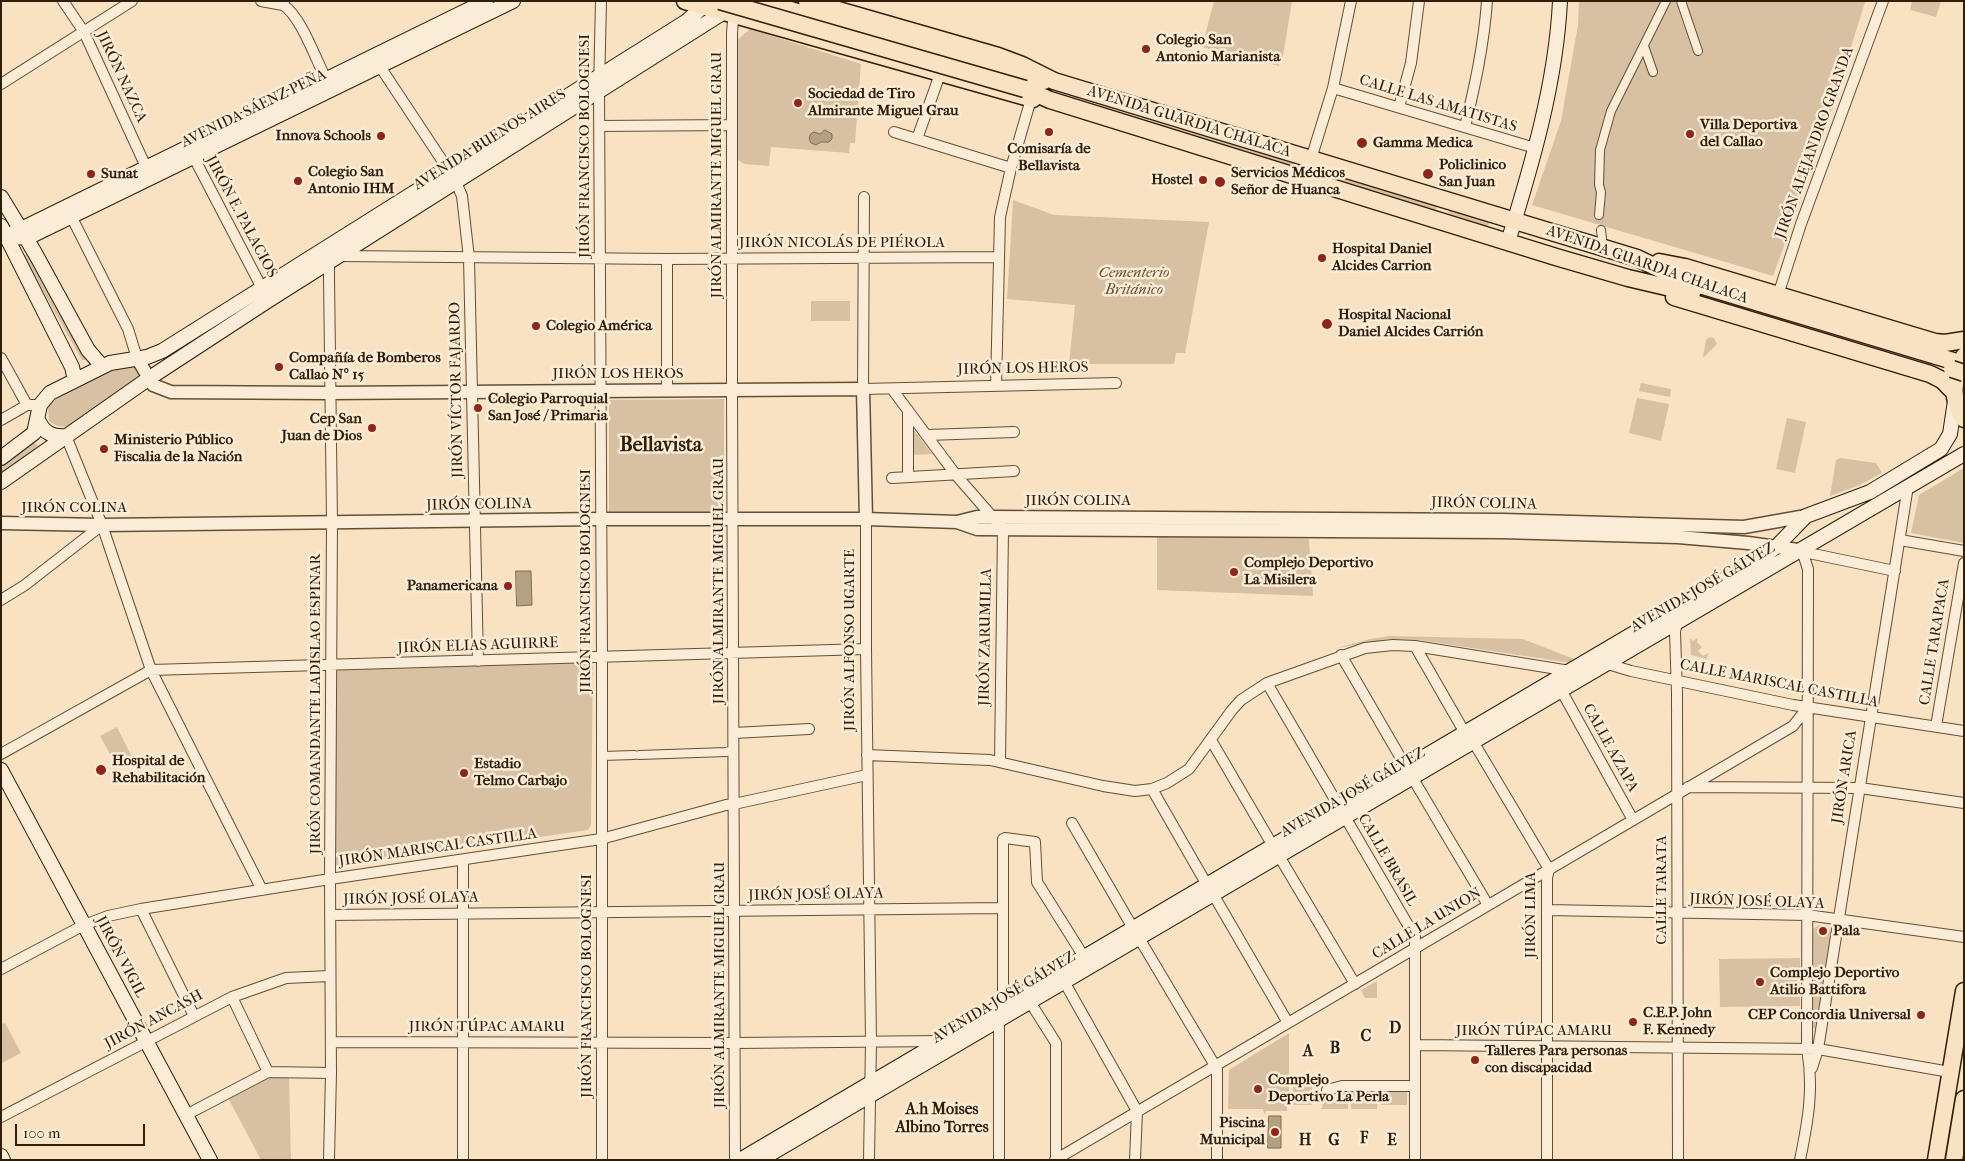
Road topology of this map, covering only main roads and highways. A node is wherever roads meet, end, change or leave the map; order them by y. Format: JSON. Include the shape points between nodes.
{"nodes":[{"id":1,"x":486,"y":1,"type":"edge"},
{"id":2,"x":513,"y":1,"type":"edge"},
{"id":3,"x":685,"y":1,"type":"edge"},
{"id":4,"x":760,"y":1,"type":"edge"},
{"id":5,"x":807,"y":1,"type":"edge"},
{"id":6,"x":1560,"y":1,"type":"edge"},
{"id":7,"x":706,"y":4,"type":"edge"},
{"id":8,"x":728,"y":7,"type":"edge"},
{"id":9,"x":377,"y":61,"type":"junction"},
{"id":10,"x":1054,"y":81,"type":"junction"},
{"id":11,"x":599,"y":83,"type":"junction"},
{"id":12,"x":1029,"y":89,"type":"junction"},
{"id":13,"x":191,"y":152,"type":"junction"},
{"id":14,"x":1,"y":197,"type":"edge"},
{"id":15,"x":69,"y":211,"type":"junction"},
{"id":16,"x":1515,"y":221,"type":"junction"},
{"id":17,"x":24,"y":233,"type":"junction"},
{"id":18,"x":3,"y":234,"type":"edge"},
{"id":19,"x":1508,"y":242,"type":"junction"},
{"id":20,"x":1637,"y":258,"type":"junction"},
{"id":21,"x":1628,"y":278,"type":"junction"},
{"id":22,"x":1679,"y":284,"type":"junction"},
{"id":23,"x":265,"y":294,"type":"junction"},
{"id":24,"x":1964,"y":340,"type":"edge"},
{"id":25,"x":1959,"y":365,"type":"edge"},
{"id":26,"x":102,"y":366,"type":"junction"},
{"id":27,"x":75,"y":380,"type":"junction"},
{"id":28,"x":1954,"y":396,"type":"junction"},
{"id":29,"x":1964,"y":419,"type":"edge"},
{"id":30,"x":38,"y":420,"type":"junction"},
{"id":31,"x":66,"y":436,"type":"junction"},
{"id":32,"x":1964,"y":454,"type":"edge"},
{"id":33,"x":1,"y":458,"type":"edge"},
{"id":34,"x":1,"y":482,"type":"edge"},
{"id":35,"x":1811,"y":515,"type":"junction"},
{"id":36,"x":1832,"y":530,"type":"junction"},
{"id":37,"x":1674,"y":616,"type":"junction"},
{"id":38,"x":1469,"y":737,"type":"junction"},
{"id":39,"x":1,"y":770,"type":"edge"},
{"id":40,"x":1136,"y":933,"type":"junction"},
{"id":41,"x":1061,"y":977,"type":"junction"},
{"id":42,"x":1964,"y":991,"type":"edge"},
{"id":43,"x":1001,"y":1012,"type":"junction"},
{"id":44,"x":870,"y":1089,"type":"junction"},
{"id":45,"x":1964,"y":1098,"type":"edge"},
{"id":46,"x":1,"y":1156,"type":"edge"},
{"id":47,"x":3,"y":1160,"type":"edge"},
{"id":48,"x":210,"y":1160,"type":"edge"},
{"id":49,"x":740,"y":1160,"type":"edge"},
{"id":50,"x":760,"y":1160,"type":"edge"},
{"id":51,"x":1936,"y":1160,"type":"edge"},
{"id":52,"x":1954,"y":1160,"type":"edge"}],
"edges":[{"from":1,"to":9,"type":"main road","name":"AVENIDA SÁENZ PEÑA"},
{"from":2,"to":9,"type":"main road","name":"AVENIDA SÁENZ PEÑA"},
{"from":3,"to":7,"type":"main road","name":"AVENIDA GUARDIA CHALACA"},
{"from":4,"to":12,"type":"main road","name":"AVENIDA GUARDIA CHALACA"},
{"from":5,"to":10,"type":"main road","name":"AVENIDA GUARDIA CHALACA","via":[[998,56]]},
{"from":6,"to":16,"type":"main road","via":[[1547,99]]},
{"from":7,"to":8,"type":"main road","name":"AVENIDA GUARDIA CHALACA"},
{"from":7,"to":11,"type":"main road","name":"AVENIDA BUENOS AIRES"},
{"from":8,"to":11,"type":"main road","name":"AVENIDA BUENOS AIRES"},
{"from":8,"to":12,"type":"main road","name":"AVENIDA GUARDIA CHALACA","bridge":true},
{"from":8,"to":12,"type":"main road","name":"AVENIDA GUARDIA CHALACA","via":[[940,74]]},
{"from":9,"to":13,"type":"main road","name":"AVENIDA SÁENZ PEÑA"},
{"from":9,"to":13,"type":"main road","name":"AVENIDA SÁENZ PEÑA","via":[[326,79]]},
{"from":10,"to":12,"type":"main road","name":"AVENIDA GUARDIA CHALACA"},
{"from":10,"to":16,"type":"main road","name":"AVENIDA GUARDIA CHALACA"},
{"from":11,"to":23,"type":"main road","name":"AVENIDA BUENOS AIRES"},
{"from":12,"to":19,"type":"main road","name":"AVENIDA GUARDIA CHALACA","via":[[1050,100]]},
{"from":13,"to":15,"type":"main road","name":"AVENIDA SÁENZ PEÑA"},
{"from":13,"to":15,"type":"main road","name":"AVENIDA SÁENZ PEÑA","via":[[146,168]]},
{"from":14,"to":17,"type":"main road"},
{"from":15,"to":17,"type":"main road","name":"AVENIDA SÁENZ PEÑA"},
{"from":16,"to":19,"type":"main road"},
{"from":16,"to":20,"type":"main road","name":"AVENIDA GUARDIA CHALACA"},
{"from":17,"to":18,"type":"main road"},
{"from":17,"to":26,"type":"main road","via":[[83,341]]},
{"from":18,"to":27,"type":"main road","via":[[72,367]]},
{"from":19,"to":21,"type":"main road","name":"AVENIDA GUARDIA CHALACA"},
{"from":20,"to":22,"type":"main road","name":"AVENIDA GUARDIA CHALACA"},
{"from":20,"to":24,"type":"main road","via":[[1685,267],[1935,342]]},
{"from":21,"to":22,"type":"main road","name":"AVENIDA GUARDIA CHALACA"},
{"from":21,"to":28,"type":"main road","via":[[1701,306],[1930,374],[1942,380]]},
{"from":22,"to":25,"type":"main road","name":"AVENIDA GUARDIA CHALACA"},
{"from":23,"to":26,"type":"main road","name":"AVENIDA BUENOS AIRES","via":[[162,351]]},
{"from":23,"to":31,"type":"main road","name":"AVENIDA BUENOS AIRES"},
{"from":25,"to":28,"type":"main road"},
{"from":26,"to":27,"type":"main road","name":"AVENIDA BUENOS AIRES"},
{"from":27,"to":30,"type":"main road","name":"AVENIDA BUENOS AIRES","via":[[34,405]]},
{"from":28,"to":29,"type":"main road"},
{"from":28,"to":35,"type":"main road","name":"JIRÓN COLINA","via":[[1950,434],[1934,455],[1870,492]]},
{"from":30,"to":31,"type":"main road","via":[[49,434]]},
{"from":30,"to":33,"type":"main road","via":[[34,433]]},
{"from":31,"to":34,"type":"main road","name":"AVENIDA BUENOS AIRES"},
{"from":32,"to":36,"type":"main road","name":"AVENIDA JOSÉ GÁLVEZ"},
{"from":35,"to":36,"type":"main road","via":[[1833,516],[1835,524]]},
{"from":35,"to":37,"type":"main road","name":"AVENIDA JOSÉ GÁLVEZ","via":[[1763,557]]},
{"from":36,"to":37,"type":"main road","name":"AVENIDA JOSÉ GÁLVEZ"},
{"from":37,"to":38,"type":"main road","name":"AVENIDA JOSÉ GÁLVEZ","via":[[1570,671]]},
{"from":37,"to":38,"type":"main road","name":"AVENIDA JOSÉ GÁLVEZ","via":[[1561,690]]},
{"from":38,"to":40,"type":"main road","name":"AVENIDA JOSÉ GÁLVEZ"},
{"from":39,"to":48,"type":"main road","name":"JIRÓN VIGIL"},
{"from":40,"to":41,"type":"main road","name":"AVENIDA JOSÉ GÁLVEZ"},
{"from":40,"to":41,"type":"main road","name":"AVENIDA JOSÉ GÁLVEZ","via":[[1084,957]]},
{"from":41,"to":43,"type":"main road","name":"AVENIDA JOSÉ GÁLVEZ"},
{"from":41,"to":43,"type":"main road","name":"AVENIDA JOSÉ GÁLVEZ","via":[[1030,1002]]},
{"from":42,"to":51,"type":"main road"},
{"from":43,"to":44,"type":"main road","name":"AVENIDA JOSÉ GÁLVEZ"},
{"from":43,"to":44,"type":"main road","name":"AVENIDA JOSÉ GÁLVEZ","via":[[943,1040]]},
{"from":44,"to":49,"type":"main road","name":"AVENIDA JOSÉ GÁLVEZ"},
{"from":44,"to":50,"type":"main road","name":"AVENIDA JOSÉ GÁLVEZ"},
{"from":45,"to":52,"type":"main road"},
{"from":46,"to":47,"type":"main road"}]}
